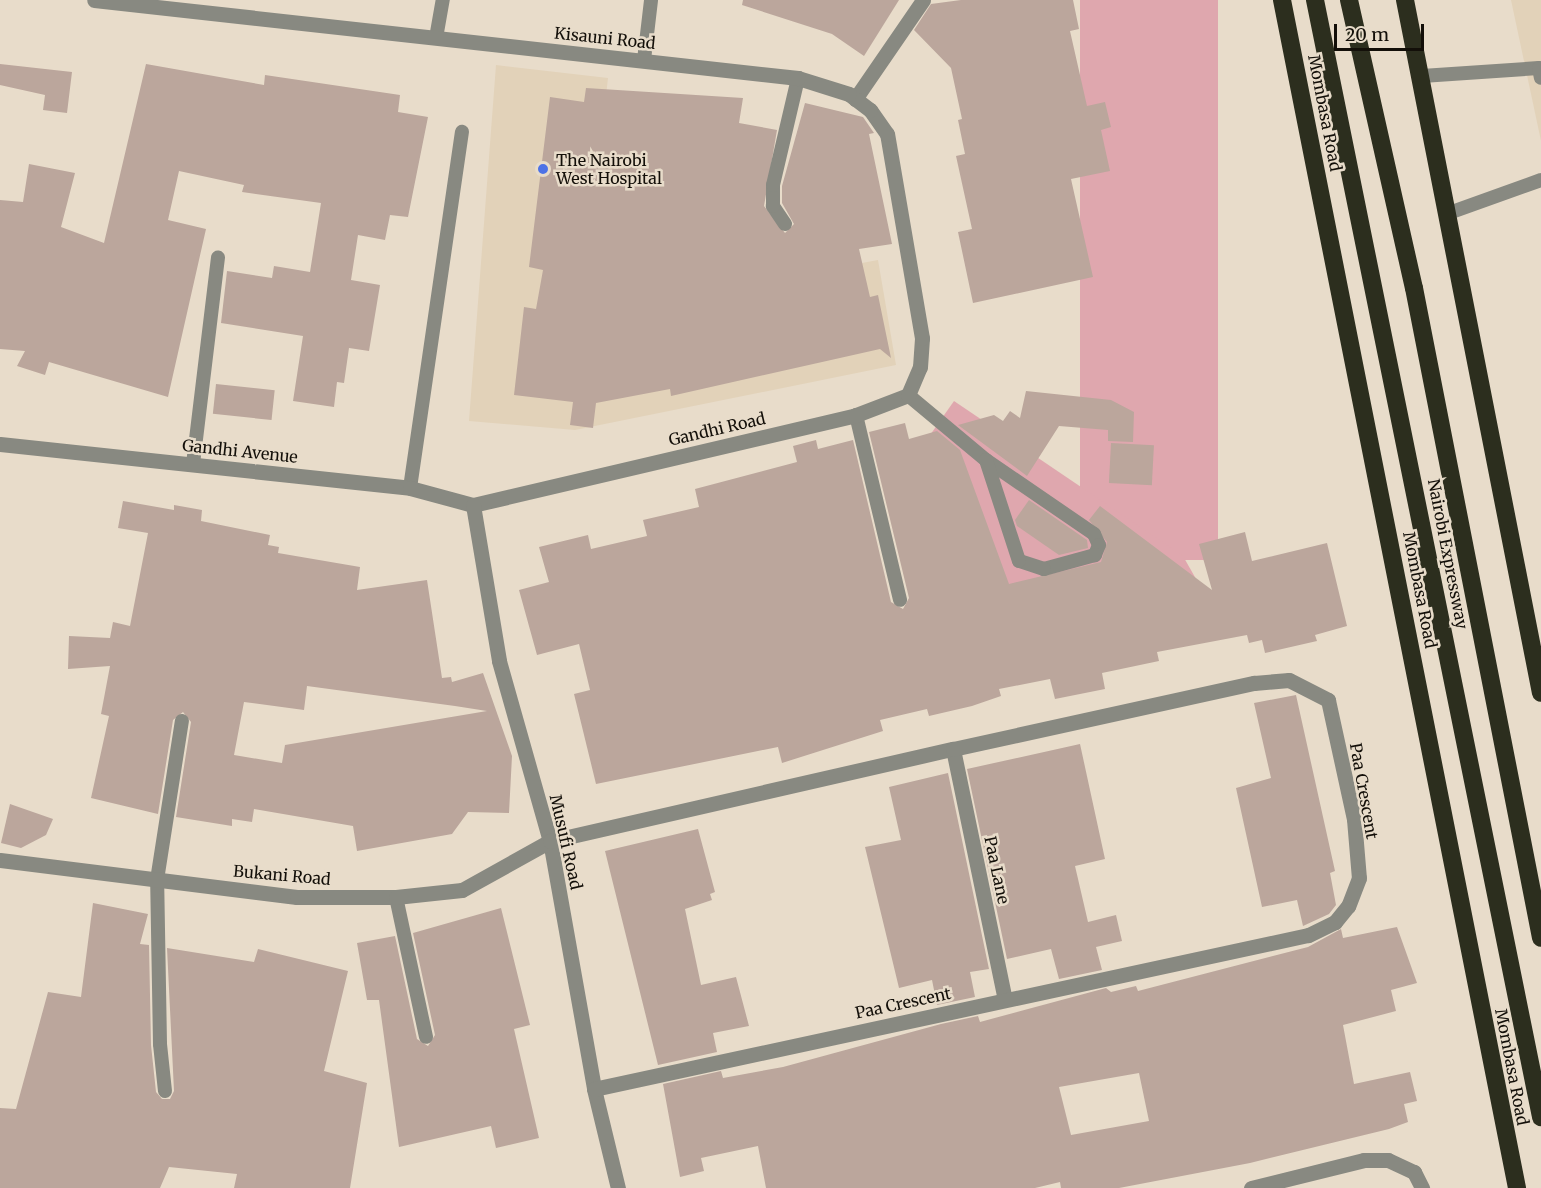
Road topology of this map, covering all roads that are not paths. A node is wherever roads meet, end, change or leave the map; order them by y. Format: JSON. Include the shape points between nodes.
{"nodes":[{"id":1,"x":94,"y":0,"type":"edge"},
{"id":2,"x":443,"y":0,"type":"edge"},
{"id":3,"x":651,"y":0,"type":"edge"},
{"id":4,"x":922,"y":0,"type":"edge"},
{"id":5,"x":1282,"y":0,"type":"edge"},
{"id":6,"x":1315,"y":0,"type":"edge"},
{"id":7,"x":1349,"y":0,"type":"edge"},
{"id":8,"x":1405,"y":0,"type":"edge"},
{"id":9,"x":436,"y":38,"type":"junction"},
{"id":10,"x":644,"y":60,"type":"junction"},
{"id":11,"x":1540,"y":71,"type":"edge"},
{"id":12,"x":1422,"y":76,"type":"junction"},
{"id":13,"x":798,"y":78,"type":"junction"},
{"id":14,"x":855,"y":99,"type":"junction"},
{"id":15,"x":462,"y":132,"type":"dead end"},
{"id":16,"x":1541,"y":180,"type":"edge"},
{"id":17,"x":1449,"y":213,"type":"junction"},
{"id":18,"x":785,"y":224,"type":"dead end"},
{"id":19,"x":218,"y":258,"type":"dead end"},
{"id":20,"x":908,"y":395,"type":"junction"},
{"id":21,"x":856,"y":415,"type":"junction"},
{"id":22,"x":0,"y":444,"type":"edge"},
{"id":23,"x":986,"y":460,"type":"junction"},
{"id":24,"x":194,"y":464,"type":"junction"},
{"id":25,"x":410,"y":488,"type":"junction"},
{"id":26,"x":473,"y":505,"type":"junction"},
{"id":27,"x":900,"y":600,"type":"dead end"},
{"id":28,"x":1541,"y":693,"type":"edge"},
{"id":29,"x":182,"y":721,"type":"dead end"},
{"id":30,"x":953,"y":749,"type":"junction"},
{"id":31,"x":550,"y":841,"type":"junction"},
{"id":32,"x":0,"y":860,"type":"edge"},
{"id":33,"x":157,"y":880,"type":"junction"},
{"id":34,"x":396,"y":897,"type":"junction"},
{"id":35,"x":1541,"y":938,"type":"edge"},
{"id":36,"x":1005,"y":999,"type":"junction"},
{"id":37,"x":426,"y":1037,"type":"dead end"},
{"id":38,"x":594,"y":1089,"type":"junction"},
{"id":39,"x":165,"y":1091,"type":"dead end"},
{"id":40,"x":1541,"y":1117,"type":"edge"},
{"id":41,"x":618,"y":1188,"type":"edge"},
{"id":42,"x":1251,"y":1188,"type":"edge"},
{"id":43,"x":1422,"y":1188,"type":"edge"},
{"id":44,"x":1517,"y":1188,"type":"edge"}],
"edges":[{"from":1,"to":9,"type":"street","name":"Kisauni Road"},
{"from":2,"to":9,"type":"lane"},
{"from":3,"to":10,"type":"lane"},
{"from":4,"to":14,"type":"street"},
{"from":5,"to":44,"type":"highway","name":"Mombasa Road"},
{"from":6,"to":40,"type":"highway","name":"Nairobi Expressway"},
{"from":7,"to":35,"type":"highway","name":"Nairobi Expressway","via":[[1414,288]]},
{"from":8,"to":12,"type":"highway"},
{"from":9,"to":10,"type":"street","name":"Kisauni Road"},
{"from":10,"to":13,"type":"street","name":"Kisauni Road"},
{"from":11,"to":12,"type":"lane"},
{"from":12,"to":17,"type":"highway"},
{"from":13,"to":14,"type":"street","name":"Kisauni Road"},
{"from":13,"to":18,"type":"lane","via":[[773,185],[773,206]]},
{"from":14,"to":20,"type":"street","name":"Kisauni Road","via":[[870,110],[887,134],[922,338],[920,367]]},
{"from":15,"to":25,"type":"lane"},
{"from":16,"to":17,"type":"lane"},
{"from":17,"to":28,"type":"highway"},
{"from":19,"to":24,"type":"lane"},
{"from":20,"to":21,"type":"street","name":"Gandhi Road"},
{"from":20,"to":23,"type":"lane"},
{"from":21,"to":26,"type":"street","name":"Gandhi Road"},
{"from":21,"to":27,"type":"lane"},
{"from":22,"to":24,"type":"street","name":"Gandhi Avenue"},
{"from":23,"to":23,"type":"lane","via":[[1094,534],[1100,544],[1095,555],[1044,569],[1019,561]]},
{"from":24,"to":25,"type":"street","name":"Gandhi Avenue"},
{"from":25,"to":26,"type":"street","name":"Gandhi Avenue"},
{"from":26,"to":31,"type":"street","name":"Musufi Road","via":[[499,661]]},
{"from":29,"to":33,"type":"lane"},
{"from":30,"to":31,"type":"street","name":"Paa Crescent"},
{"from":30,"to":36,"type":"street","name":"Paa Lane"},
{"from":30,"to":36,"type":"street","name":"Paa Crescent","via":[[1254,683],[1289,680],[1328,700],[1354,819],[1359,878],[1348,906],[1335,922],[1308,935]]},
{"from":31,"to":34,"type":"street","name":"Bukani Road","via":[[462,890]]},
{"from":31,"to":38,"type":"street","name":"Musufi Road"},
{"from":32,"to":33,"type":"street","name":"Bukani Road"},
{"from":33,"to":34,"type":"street","name":"Bukani Road","via":[[297,897]]},
{"from":33,"to":39,"type":"lane","via":[[160,1044]]},
{"from":34,"to":37,"type":"lane"},
{"from":36,"to":38,"type":"street","name":"Paa Crescent"},
{"from":38,"to":41,"type":"street","name":"Musufi Road"},
{"from":42,"to":43,"type":"street","via":[[1364,1160],[1388,1160],[1414,1172]]}]}
